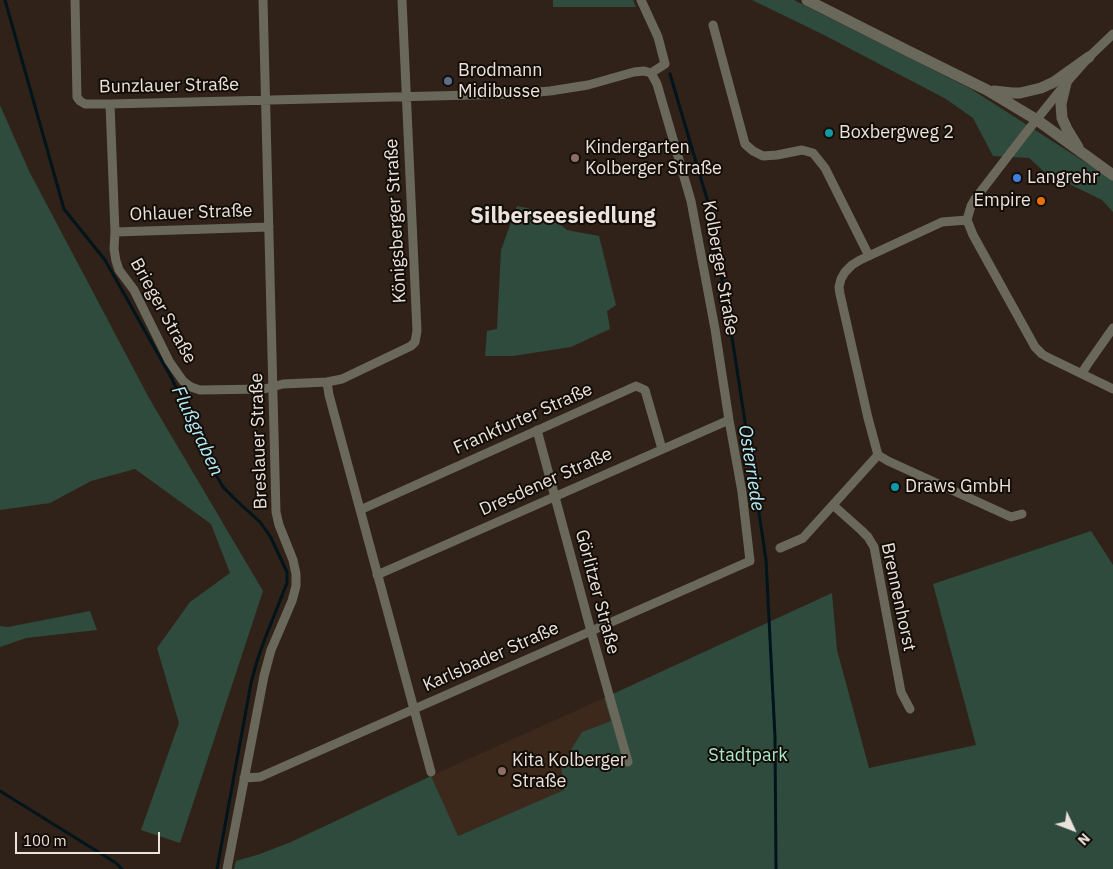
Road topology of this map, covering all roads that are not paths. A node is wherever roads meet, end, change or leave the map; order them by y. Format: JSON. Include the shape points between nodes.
{"nodes":[{"id":1,"x":76,"y":0,"type":"edge"},
{"id":2,"x":263,"y":0,"type":"edge"},
{"id":3,"x":402,"y":0,"type":"edge"},
{"id":4,"x":641,"y":0,"type":"edge"},
{"id":5,"x":806,"y":0,"type":"edge"},
{"id":6,"x":713,"y":25,"type":"dead end"},
{"id":7,"x":1113,"y":34,"type":"edge"},
{"id":8,"x":1089,"y":57,"type":"junction"},
{"id":9,"x":651,"y":73,"type":"junction"},
{"id":10,"x":1066,"y":83,"type":"junction"},
{"id":11,"x":987,"y":90,"type":"junction"},
{"id":12,"x":407,"y":96,"type":"junction"},
{"id":13,"x":266,"y":100,"type":"junction"},
{"id":14,"x":110,"y":104,"type":"junction"},
{"id":15,"x":1037,"y":120,"type":"junction"},
{"id":16,"x":1080,"y":150,"type":"junction"},
{"id":17,"x":1113,"y":175,"type":"edge"},
{"id":18,"x":967,"y":220,"type":"junction"},
{"id":19,"x":268,"y":228,"type":"junction"},
{"id":20,"x":115,"y":232,"type":"junction"},
{"id":21,"x":869,"y":256,"type":"junction"},
{"id":22,"x":1113,"y":328,"type":"edge"},
{"id":23,"x":1082,"y":373,"type":"junction"},
{"id":24,"x":327,"y":382,"type":"junction"},
{"id":25,"x":273,"y":387,"type":"junction"},
{"id":26,"x":1113,"y":389,"type":"edge"},
{"id":27,"x":729,"y":420,"type":"junction"},
{"id":28,"x":537,"y":430,"type":"junction"},
{"id":29,"x":662,"y":449,"type":"junction"},
{"id":30,"x":878,"y":455,"type":"junction"},
{"id":31,"x":554,"y":497,"type":"junction"},
{"id":32,"x":833,"y":505,"type":"junction"},
{"id":33,"x":360,"y":510,"type":"junction"},
{"id":34,"x":1022,"y":514,"type":"dead end"},
{"id":35,"x":780,"y":548,"type":"dead end"},
{"id":36,"x":750,"y":561,"type":"joint"},
{"id":37,"x":377,"y":575,"type":"junction"},
{"id":38,"x":591,"y":632,"type":"junction"},
{"id":39,"x":413,"y":709,"type":"junction"},
{"id":40,"x":910,"y":709,"type":"dead end"},
{"id":41,"x":628,"y":762,"type":"dead end"},
{"id":42,"x":431,"y":772,"type":"dead end"},
{"id":43,"x":244,"y":778,"type":"junction"},
{"id":44,"x":227,"y":869,"type":"edge"}],
"edges":[{"from":1,"to":14,"type":"street","name":"Bunzlauer Straße","via":[[77,97],[84,104]]},
{"from":2,"to":13,"type":"street","name":"Breslauer Straße"},
{"from":3,"to":12,"type":"street","name":"Königsberger Straße"},
{"from":4,"to":9,"type":"street","via":[[658,37],[665,64]]},
{"from":5,"to":11,"type":"street"},
{"from":6,"to":21,"type":"street","via":[[745,144],[763,156],[802,150],[813,153],[825,168]]},
{"from":7,"to":8,"type":"street"},
{"from":8,"to":10,"type":"street"},
{"from":8,"to":11,"type":"street","via":[[1054,82],[1035,89],[1020,93]]},
{"from":9,"to":12,"type":"street","via":[[634,72],[588,85],[550,91]]},
{"from":9,"to":27,"type":"street","name":"Kolberger Straße","via":[[692,201]]},
{"from":10,"to":15,"type":"street"},
{"from":10,"to":16,"type":"street","via":[[1062,118]]},
{"from":11,"to":15,"type":"street"},
{"from":12,"to":13,"type":"street"},
{"from":12,"to":24,"type":"street","name":"Königsberger Straße","via":[[415,342],[342,380]]},
{"from":13,"to":14,"type":"street","name":"Bunzlauer Straße"},
{"from":13,"to":19,"type":"street","name":"Breslauer Straße"},
{"from":14,"to":20,"type":"street","name":"Brieger Straße"},
{"from":15,"to":16,"type":"street"},
{"from":15,"to":18,"type":"street","via":[[975,199]]},
{"from":16,"to":17,"type":"street"},
{"from":18,"to":21,"type":"street","via":[[942,222]]},
{"from":18,"to":23,"type":"street","via":[[1036,347],[1047,357]]},
{"from":19,"to":20,"type":"street","name":"Ohlauer Straße"},
{"from":19,"to":25,"type":"street","name":"Breslauer Straße"},
{"from":20,"to":25,"type":"street","name":"Brieger Straße","via":[[114,249],[119,270],[134,290],[169,361],[183,381],[200,390],[264,390]]},
{"from":21,"to":30,"type":"street","via":[[845,272],[839,287]]},
{"from":22,"to":23,"type":"street"},
{"from":23,"to":26,"type":"street"},
{"from":24,"to":25,"type":"street","name":"Königsberger Straße"},
{"from":24,"to":33,"type":"street"},
{"from":25,"to":43,"type":"street","name":"Breslauer Straße","via":[[276,512],[293,560],[296,586],[268,659]]},
{"from":27,"to":29,"type":"street","name":"Dresdener Straße"},
{"from":27,"to":36,"type":"street","name":"Kolberger Straße"},
{"from":28,"to":29,"type":"street","name":"Frankfurter Straße","via":[[636,386],[645,390]]},
{"from":28,"to":31,"type":"street","name":"Görlitzer Straße"},
{"from":28,"to":33,"type":"street","name":"Frankfurter Straße"},
{"from":29,"to":31,"type":"street","name":"Dresdener Straße"},
{"from":30,"to":32,"type":"street"},
{"from":30,"to":34,"type":"street","via":[[1011,517]]},
{"from":31,"to":37,"type":"street","name":"Dresdener Straße"},
{"from":31,"to":38,"type":"street","name":"Görlitzer Straße"},
{"from":32,"to":35,"type":"street","via":[[804,538]]},
{"from":32,"to":40,"type":"street","name":"Brennenhorst","via":[[868,537],[874,547],[901,692]]},
{"from":33,"to":37,"type":"street"},
{"from":36,"to":38,"type":"street","name":"Karlsbader Straße"},
{"from":37,"to":39,"type":"street"},
{"from":38,"to":39,"type":"street","name":"Karlsbader Straße"},
{"from":38,"to":41,"type":"street","name":"Görlitzer Straße"},
{"from":39,"to":42,"type":"street"},
{"from":39,"to":43,"type":"street","name":"Karlsbader Straße","via":[[260,777]]},
{"from":43,"to":44,"type":"street","name":"Breslauer Straße"}]}
